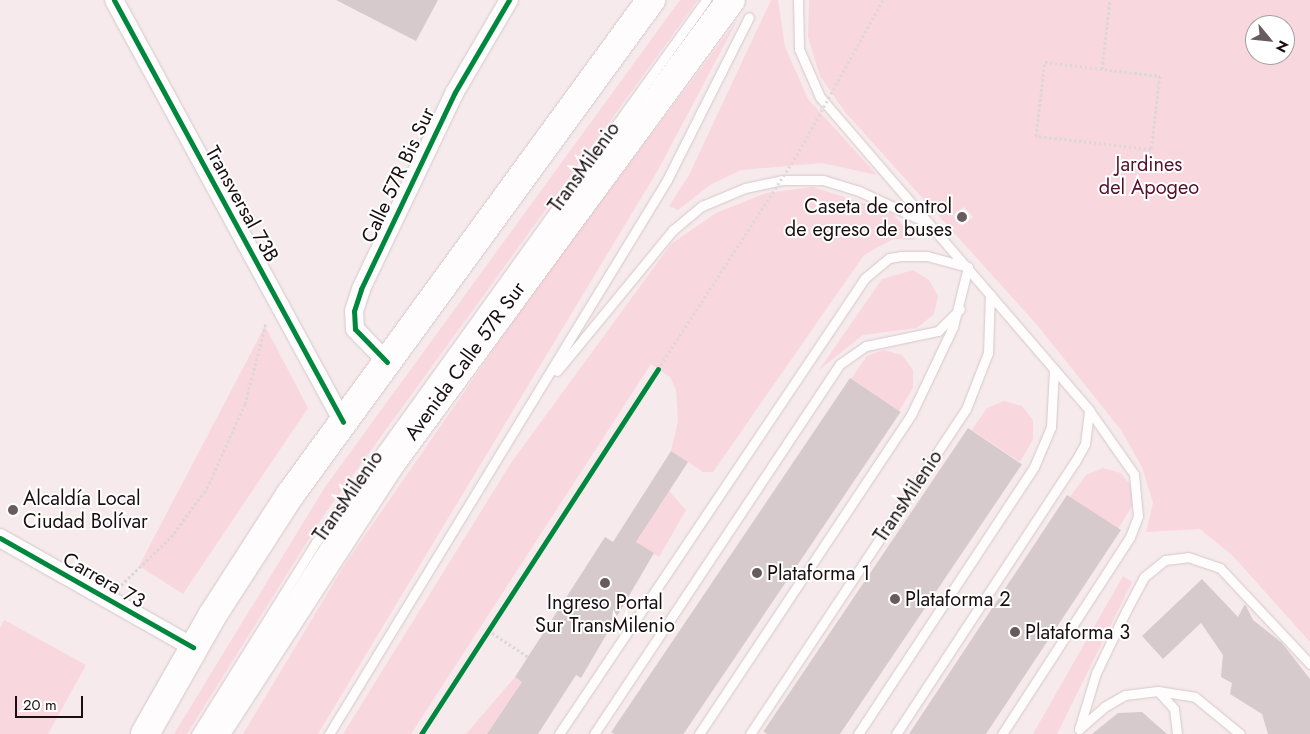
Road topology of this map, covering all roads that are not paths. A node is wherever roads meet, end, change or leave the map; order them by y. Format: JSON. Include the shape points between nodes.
{"nodes":[{"id":1,"x":114,"y":0,"type":"edge"},
{"id":2,"x":509,"y":0,"type":"edge"},
{"id":3,"x":651,"y":0,"type":"edge"},
{"id":4,"x":706,"y":0,"type":"edge"},
{"id":5,"x":798,"y":0,"type":"edge"},
{"id":6,"x":740,"y":8,"type":"edge"},
{"id":7,"x":932,"y":225,"type":"junction"},
{"id":8,"x":968,"y":267,"type":"junction"},
{"id":9,"x":990,"y":293,"type":"junction"},
{"id":10,"x":960,"y":309,"type":"junction"},
{"id":11,"x":387,"y":362,"type":"junction"},
{"id":12,"x":1054,"y":368,"type":"junction"},
{"id":13,"x":527,"y":410,"type":"junction"},
{"id":14,"x":1089,"y":410,"type":"junction"},
{"id":15,"x":343,"y":422,"type":"junction"},
{"id":16,"x":0,"y":538,"type":"edge"},
{"id":17,"x":193,"y":647,"type":"junction"},
{"id":18,"x":1310,"y":664,"type":"edge"},
{"id":19,"x":1158,"y":691,"type":"junction"},
{"id":20,"x":1077,"y":732,"type":"edge"},
{"id":21,"x":145,"y":734,"type":"edge"},
{"id":22,"x":196,"y":734,"type":"edge"},
{"id":23,"x":215,"y":734,"type":"edge"},
{"id":24,"x":329,"y":734,"type":"edge"},
{"id":25,"x":558,"y":734,"type":"edge"},
{"id":26,"x":594,"y":734,"type":"edge"},
{"id":27,"x":700,"y":734,"type":"edge"},
{"id":28,"x":750,"y":734,"type":"edge"},
{"id":29,"x":858,"y":734,"type":"edge"},
{"id":30,"x":896,"y":734,"type":"edge"},
{"id":31,"x":1002,"y":734,"type":"edge"},
{"id":32,"x":1177,"y":734,"type":"edge"},
{"id":33,"x":1240,"y":734,"type":"edge"}],
"edges":[{"from":1,"to":15,"type":"street","name":"Transversal 73B"},
{"from":2,"to":11,"type":"street","name":"Calle 57R Bis Sur","via":[[454,92],[358,296],[355,329]]},
{"from":3,"to":11,"type":"highway"},
{"from":4,"to":22,"type":"lane","name":"TransMilenio","via":[[316,542]]},
{"from":5,"to":7,"type":"lane","via":[[799,49],[820,97]]},
{"from":6,"to":13,"type":"lane","via":[[667,180]]},
{"from":6,"to":23,"type":"highway","name":"Avenida Calle 57R Sur","via":[[391,463]]},
{"from":7,"to":8,"type":"lane"},
{"from":7,"to":13,"type":"lane","via":[[887,202],[823,180],[782,180],[744,188],[702,206],[637,269]]},
{"from":8,"to":9,"type":"lane"},
{"from":8,"to":10,"type":"lane"},
{"from":8,"to":25,"type":"lane","via":[[927,256],[901,256],[884,262],[865,278]]},
{"from":9,"to":12,"type":"lane"},
{"from":9,"to":28,"type":"lane","name":"TransMilenio","via":[[988,353],[966,409]]},
{"from":10,"to":26,"type":"lane","via":[[932,333],[866,346],[840,364]]},
{"from":10,"to":27,"type":"lane","via":[[911,415]]},
{"from":11,"to":15,"type":"highway"},
{"from":12,"to":14,"type":"lane"},
{"from":12,"to":29,"type":"lane","via":[[1051,427],[1034,467]]},
{"from":13,"to":24,"type":"lane"},
{"from":14,"to":30,"type":"lane","via":[[1085,444],[1075,462]]},
{"from":14,"to":31,"type":"lane","via":[[1134,474],[1138,516],[1130,537]]},
{"from":15,"to":17,"type":"highway","via":[[285,503]]},
{"from":16,"to":17,"type":"street","name":"Carrera 73"},
{"from":17,"to":21,"type":"highway"},
{"from":18,"to":20,"type":"lane","via":[[1220,568],[1188,557],[1165,560],[1144,577],[1126,611],[1096,673]]},
{"from":19,"to":20,"type":"lane","via":[[1125,695],[1104,707]]},
{"from":19,"to":32,"type":"lane","via":[[1174,709]]},
{"from":19,"to":33,"type":"lane","via":[[1195,696]]}]}
